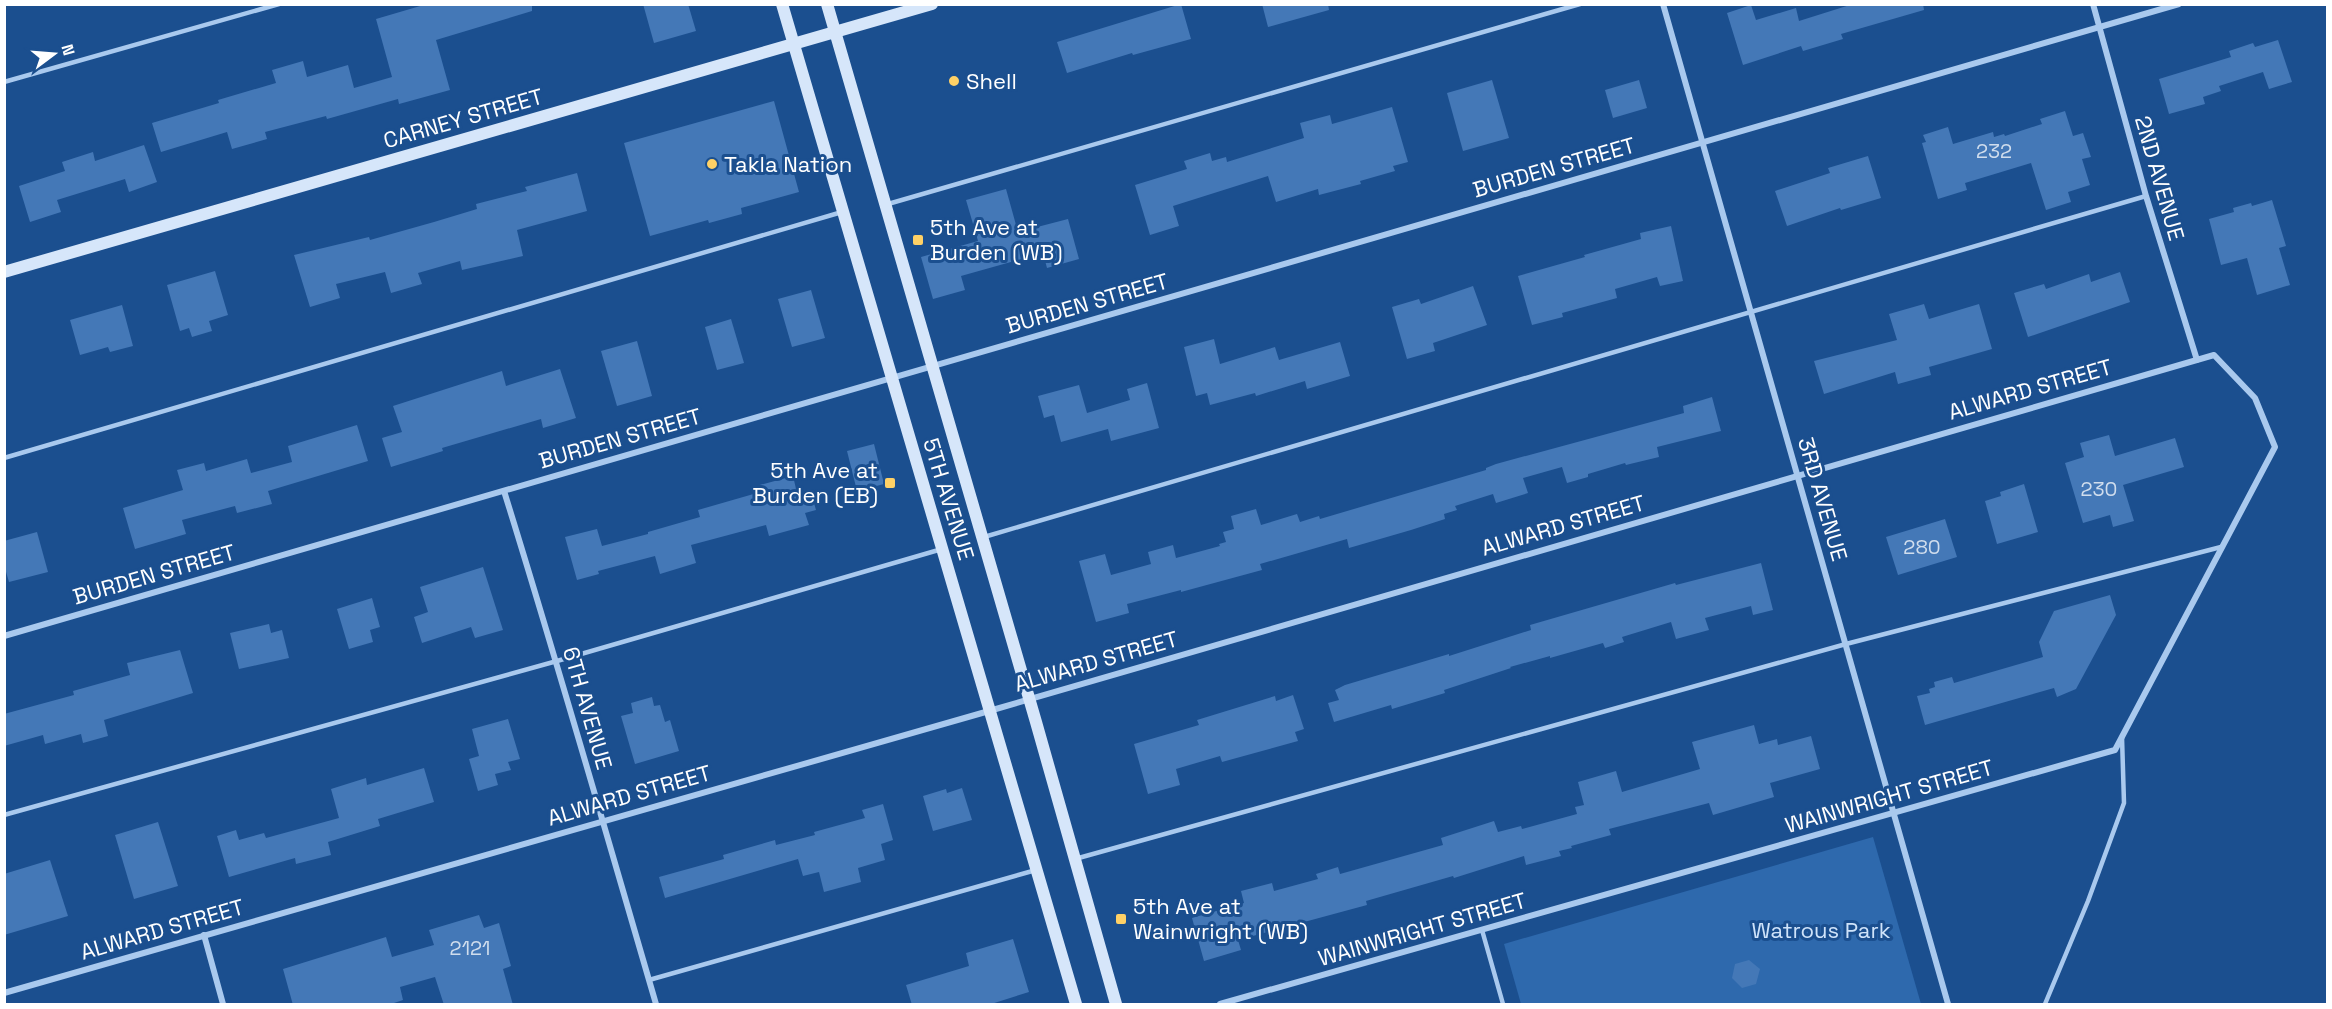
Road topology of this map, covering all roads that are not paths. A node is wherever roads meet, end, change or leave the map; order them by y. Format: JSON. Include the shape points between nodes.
{"nodes":[{"id":1,"x":279,"y":4,"type":"edge"},
{"id":2,"x":782,"y":4,"type":"edge"},
{"id":3,"x":827,"y":4,"type":"edge"},
{"id":4,"x":932,"y":4,"type":"edge"},
{"id":5,"x":1580,"y":4,"type":"edge"},
{"id":6,"x":1663,"y":4,"type":"edge"},
{"id":7,"x":2093,"y":4,"type":"edge"},
{"id":8,"x":2180,"y":4,"type":"edge"},
{"id":9,"x":2099,"y":28,"type":"junction"},
{"id":10,"x":835,"y":33,"type":"junction"},
{"id":11,"x":794,"y":45,"type":"junction"},
{"id":12,"x":4,"y":82,"type":"edge"},
{"id":13,"x":1702,"y":142,"type":"junction"},
{"id":14,"x":2146,"y":196,"type":"junction"},
{"id":15,"x":885,"y":205,"type":"junction"},
{"id":16,"x":843,"y":212,"type":"junction"},
{"id":17,"x":4,"y":272,"type":"edge"},
{"id":18,"x":1751,"y":312,"type":"junction"},
{"id":19,"x":2197,"y":360,"type":"junction"},
{"id":20,"x":932,"y":367,"type":"junction"},
{"id":21,"x":891,"y":379,"type":"junction"},
{"id":22,"x":4,"y":458,"type":"edge"},
{"id":23,"x":1797,"y":476,"type":"junction"},
{"id":24,"x":504,"y":491,"type":"junction"},
{"id":25,"x":981,"y":537,"type":"junction"},
{"id":26,"x":2222,"y":547,"type":"junction"},
{"id":27,"x":942,"y":549,"type":"junction"},
{"id":28,"x":4,"y":636,"type":"edge"},
{"id":29,"x":1846,"y":644,"type":"junction"},
{"id":30,"x":557,"y":661,"type":"junction"},
{"id":31,"x":1029,"y":699,"type":"junction"},
{"id":32,"x":989,"y":711,"type":"junction"},
{"id":33,"x":2122,"y":736,"type":"junction"},
{"id":34,"x":1894,"y":813,"type":"junction"},
{"id":35,"x":4,"y":815,"type":"edge"},
{"id":36,"x":602,"y":821,"type":"junction"},
{"id":37,"x":1074,"y":860,"type":"junction"},
{"id":38,"x":1036,"y":870,"type":"junction"},
{"id":39,"x":1482,"y":930,"type":"junction"},
{"id":40,"x":204,"y":935,"type":"junction"},
{"id":41,"x":649,"y":980,"type":"junction"},
{"id":42,"x":4,"y":993,"type":"edge"},
{"id":43,"x":223,"y":1005,"type":"edge"},
{"id":44,"x":657,"y":1005,"type":"edge"},
{"id":45,"x":1076,"y":1005,"type":"edge"},
{"id":46,"x":1116,"y":1005,"type":"edge"},
{"id":47,"x":1220,"y":1005,"type":"edge"},
{"id":48,"x":1503,"y":1005,"type":"edge"},
{"id":49,"x":1948,"y":1005,"type":"edge"},
{"id":50,"x":2045,"y":1005,"type":"edge"}],
"edges":[{"from":1,"to":12,"type":"lane"},
{"from":2,"to":11,"type":"main road","name":"5TH AVENUE"},
{"from":3,"to":10,"type":"main road","name":"5TH AVENUE"},
{"from":4,"to":10,"type":"main road","name":"CARNEY STREET"},
{"from":5,"to":15,"type":"lane"},
{"from":6,"to":13,"type":"street","name":"3RD AVENUE"},
{"from":7,"to":9,"type":"street","name":"2ND AVENUE"},
{"from":8,"to":9,"type":"street","name":"BURDEN STREET"},
{"from":9,"to":13,"type":"street","name":"BURDEN STREET"},
{"from":9,"to":14,"type":"street","name":"2ND AVENUE"},
{"from":10,"to":11,"type":"main road","name":"CARNEY STREET"},
{"from":10,"to":15,"type":"main road","name":"5TH AVENUE"},
{"from":11,"to":16,"type":"main road","name":"5TH AVENUE"},
{"from":11,"to":17,"type":"main road","name":"CARNEY STREET"},
{"from":13,"to":18,"type":"street","name":"3RD AVENUE"},
{"from":13,"to":20,"type":"street","name":"BURDEN STREET"},
{"from":14,"to":18,"type":"lane"},
{"from":14,"to":19,"type":"street","name":"2ND AVENUE"},
{"from":15,"to":20,"type":"main road","name":"5TH AVENUE"},
{"from":16,"to":21,"type":"main road","name":"5TH AVENUE"},
{"from":16,"to":22,"type":"lane"},
{"from":18,"to":23,"type":"street","name":"3RD AVENUE"},
{"from":18,"to":25,"type":"lane"},
{"from":19,"to":23,"type":"street","name":"ALWARD STREET"},
{"from":19,"to":26,"type":"street","name":"WAINWRIGHT STREET","via":[[2214,355],[2255,398],[2275,447]]},
{"from":20,"to":21,"type":"street","name":"BURDEN STREET"},
{"from":20,"to":25,"type":"main road","name":"5TH AVENUE"},
{"from":21,"to":24,"type":"street","name":"BURDEN STREET"},
{"from":21,"to":27,"type":"main road","name":"5TH AVENUE"},
{"from":23,"to":29,"type":"street","name":"3RD AVENUE"},
{"from":23,"to":31,"type":"street","name":"ALWARD STREET"},
{"from":24,"to":28,"type":"street","name":"BURDEN STREET"},
{"from":24,"to":30,"type":"street","name":"6TH AVENUE"},
{"from":25,"to":31,"type":"main road","name":"5TH AVENUE"},
{"from":26,"to":29,"type":"lane"},
{"from":26,"to":33,"type":"street","name":"WAINWRIGHT STREET"},
{"from":27,"to":30,"type":"lane"},
{"from":27,"to":32,"type":"main road","name":"5TH AVENUE"},
{"from":29,"to":34,"type":"street","name":"3RD AVENUE"},
{"from":29,"to":37,"type":"lane"},
{"from":30,"to":35,"type":"lane"},
{"from":30,"to":36,"type":"street","name":"6TH AVENUE"},
{"from":31,"to":32,"type":"street","name":"ALWARD STREET"},
{"from":31,"to":37,"type":"main road","name":"5TH AVENUE"},
{"from":32,"to":36,"type":"street","name":"ALWARD STREET"},
{"from":32,"to":38,"type":"main road","name":"5TH AVENUE"},
{"from":33,"to":34,"type":"street","name":"WAINWRIGHT STREET","via":[[2115,750]]},
{"from":33,"to":50,"type":"lane","via":[[2124,803]]},
{"from":34,"to":39,"type":"street","name":"WAINWRIGHT STREET"},
{"from":34,"to":49,"type":"street","name":"3RD AVENUE"},
{"from":36,"to":40,"type":"street","name":"ALWARD STREET"},
{"from":36,"to":41,"type":"street","name":"6TH AVENUE"},
{"from":37,"to":46,"type":"main road","name":"5TH AVENUE"},
{"from":38,"to":41,"type":"lane"},
{"from":38,"to":45,"type":"main road","name":"5TH AVENUE"},
{"from":39,"to":47,"type":"street","name":"WAINWRIGHT STREET"},
{"from":39,"to":48,"type":"lane"},
{"from":40,"to":42,"type":"street","name":"ALWARD STREET"},
{"from":40,"to":43,"type":"street"},
{"from":41,"to":44,"type":"street","name":"6TH AVENUE"}]}
